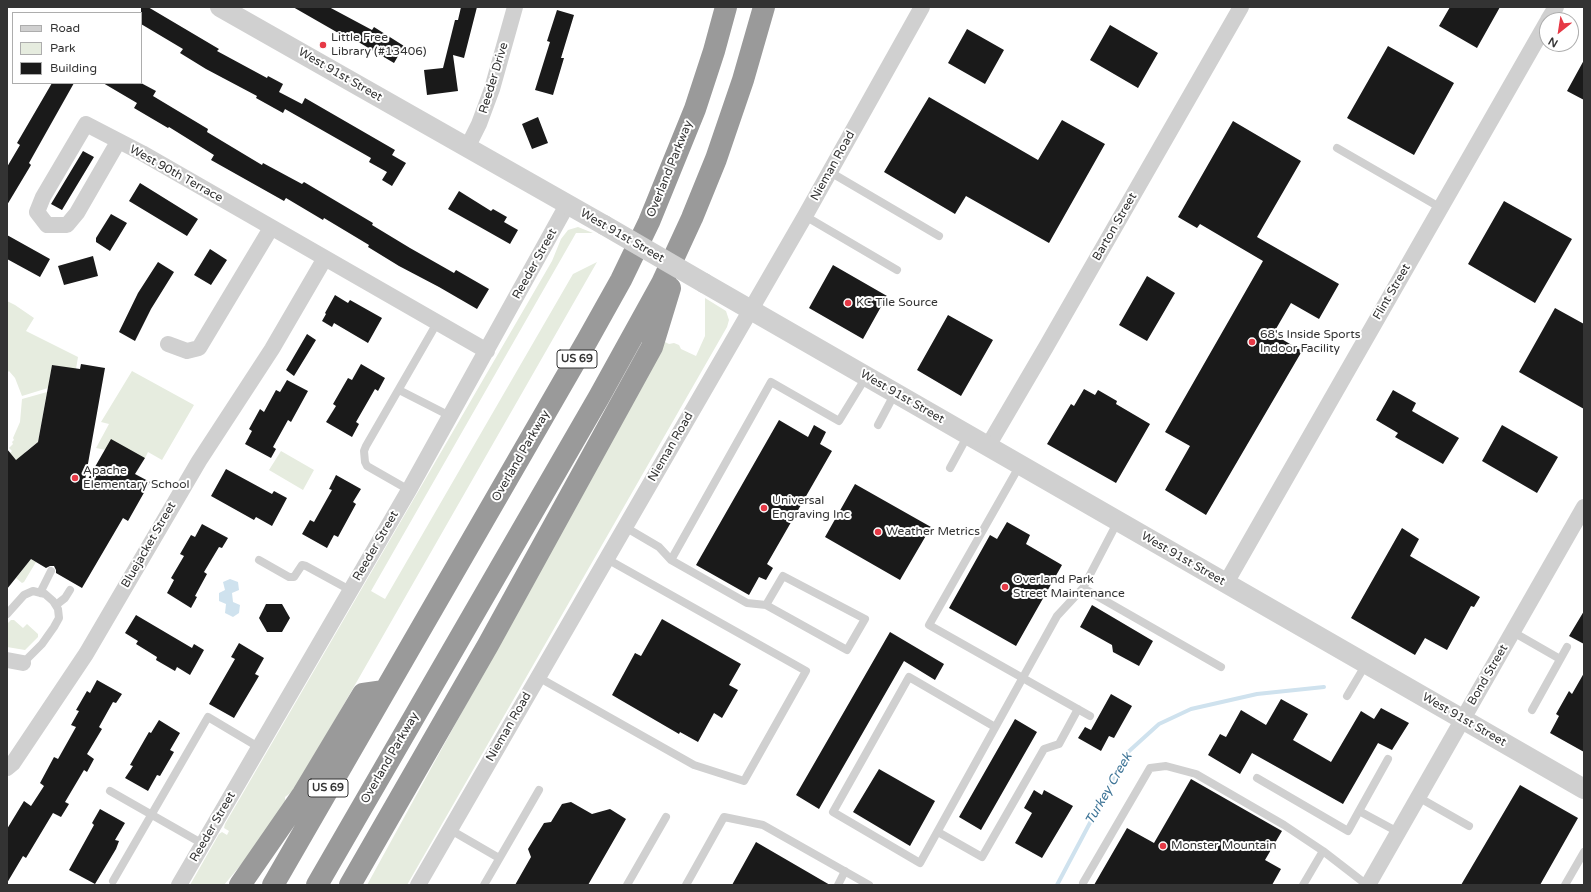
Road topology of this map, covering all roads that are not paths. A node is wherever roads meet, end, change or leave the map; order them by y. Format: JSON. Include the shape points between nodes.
{"nodes":[{"id":1,"x":220,"y":7,"type":"edge"},
{"id":2,"x":515,"y":7,"type":"edge"},
{"id":3,"x":726,"y":7,"type":"edge"},
{"id":4,"x":764,"y":7,"type":"edge"},
{"id":5,"x":922,"y":7,"type":"edge"},
{"id":6,"x":1241,"y":7,"type":"edge"},
{"id":7,"x":1539,"y":37,"type":"edge"},
{"id":8,"x":118,"y":142,"type":"junction"},
{"id":9,"x":467,"y":148,"type":"junction"},
{"id":10,"x":1336,"y":148,"type":"dead end"},
{"id":11,"x":830,"y":172,"type":"junction"},
{"id":12,"x":568,"y":205,"type":"junction"},
{"id":13,"x":1440,"y":208,"type":"junction"},
{"id":14,"x":805,"y":216,"type":"junction"},
{"id":15,"x":692,"y":218,"type":"junction"},
{"id":16,"x":271,"y":228,"type":"junction"},
{"id":17,"x":939,"y":236,"type":"dead end"},
{"id":18,"x":325,"y":258,"type":"junction"},
{"id":19,"x":897,"y":270,"type":"dead end"},
{"id":20,"x":750,"y":310,"type":"junction"},
{"id":21,"x":437,"y":323,"type":"junction"},
{"id":22,"x":168,"y":344,"type":"dead end"},
{"id":23,"x":487,"y":351,"type":"junction"},
{"id":24,"x":866,"y":377,"type":"junction"},
{"id":25,"x":399,"y":390,"type":"junction"},
{"id":26,"x":895,"y":393,"type":"junction"},
{"id":27,"x":450,"y":416,"type":"junction"},
{"id":28,"x":878,"y":426,"type":"dead end"},
{"id":29,"x":968,"y":435,"type":"junction"},
{"id":30,"x":988,"y":446,"type":"junction"},
{"id":31,"x":1020,"y":465,"type":"junction"},
{"id":32,"x":950,"y":468,"type":"dead end"},
{"id":33,"x":409,"y":490,"type":"junction"},
{"id":34,"x":1584,"y":507,"type":"edge"},
{"id":35,"x":1118,"y":521,"type":"junction"},
{"id":36,"x":625,"y":527,"type":"junction"},
{"id":37,"x":607,"y":559,"type":"junction"},
{"id":38,"x":259,"y":560,"type":"dead end"},
{"id":39,"x":671,"y":560,"type":"junction"},
{"id":40,"x":51,"y":570,"type":"dead end"},
{"id":41,"x":1226,"y":583,"type":"junction"},
{"id":42,"x":1083,"y":588,"type":"junction"},
{"id":43,"x":70,"y":590,"type":"dead end"},
{"id":44,"x":350,"y":590,"type":"junction"},
{"id":45,"x":40,"y":593,"type":"junction"},
{"id":46,"x":56,"y":605,"type":"junction"},
{"id":47,"x":766,"y":605,"type":"junction"},
{"id":48,"x":7,"y":614,"type":"edge"},
{"id":49,"x":1513,"y":632,"type":"junction"},
{"id":50,"x":1567,"y":647,"type":"dead end"},
{"id":51,"x":1560,"y":659,"type":"junction"},
{"id":52,"x":7,"y":660,"type":"edge"},
{"id":53,"x":24,"y":663,"type":"joint"},
{"id":54,"x":1366,"y":664,"type":"junction"},
{"id":55,"x":1221,"y":667,"type":"dead end"},
{"id":56,"x":538,"y":677,"type":"junction"},
{"id":57,"x":1023,"y":678,"type":"junction"},
{"id":58,"x":384,"y":691,"type":"junction"},
{"id":59,"x":1347,"y":696,"type":"dead end"},
{"id":60,"x":1078,"y":709,"type":"junction"},
{"id":61,"x":1532,"y":710,"type":"dead end"},
{"id":62,"x":1090,"y":716,"type":"dead end"},
{"id":63,"x":1463,"y":719,"type":"junction"},
{"id":64,"x":995,"y":727,"type":"junction"},
{"id":65,"x":260,"y":748,"type":"junction"},
{"id":66,"x":1388,"y":759,"type":"dead end"},
{"id":67,"x":7,"y":768,"type":"edge"},
{"id":68,"x":1257,"y":778,"type":"dead end"},
{"id":69,"x":1584,"y":789,"type":"edge"},
{"id":70,"x":539,"y":790,"type":"dead end"},
{"id":71,"x":110,"y":792,"type":"dead end"},
{"id":72,"x":1418,"y":797,"type":"junction"},
{"id":73,"x":1359,"y":811,"type":"junction"},
{"id":74,"x":151,"y":815,"type":"junction"},
{"id":75,"x":666,"y":817,"type":"dead end"},
{"id":76,"x":1469,"y":826,"type":"dead end"},
{"id":77,"x":449,"y":829,"type":"junction"},
{"id":78,"x":938,"y":832,"type":"junction"},
{"id":79,"x":1398,"y":832,"type":"junction"},
{"id":80,"x":203,"y":844,"type":"junction"},
{"id":81,"x":1323,"y":851,"type":"junction"},
{"id":82,"x":1584,"y":852,"type":"edge"},
{"id":83,"x":499,"y":858,"type":"junction"},
{"id":84,"x":845,"y":871,"type":"junction"},
{"id":85,"x":113,"y":881,"type":"dead end"},
{"id":86,"x":1083,"y":883,"type":"dead end"},
{"id":87,"x":179,"y":885,"type":"edge"},
{"id":88,"x":240,"y":885,"type":"edge"},
{"id":89,"x":273,"y":885,"type":"edge"},
{"id":90,"x":317,"y":885,"type":"edge"},
{"id":91,"x":350,"y":885,"type":"edge"},
{"id":92,"x":418,"y":885,"type":"edge"},
{"id":93,"x":484,"y":885,"type":"edge"},
{"id":94,"x":627,"y":885,"type":"edge"},
{"id":95,"x":686,"y":885,"type":"edge"},
{"id":96,"x":838,"y":885,"type":"edge"},
{"id":97,"x":869,"y":885,"type":"edge"},
{"id":98,"x":1303,"y":885,"type":"edge"},
{"id":99,"x":1367,"y":885,"type":"edge"},
{"id":100,"x":1565,"y":885,"type":"edge"}],
"edges":[{"from":1,"to":9,"type":"street","name":"West 91st Street"},
{"from":2,"to":9,"type":"street","name":"Reeder Drive","via":[[492,88]]},
{"from":3,"to":58,"type":"highway","name":"Overland Parkway","number":"US 69","via":[[694,109],[649,222],[621,280]]},
{"from":4,"to":15,"type":"highway","name":"Overland Parkway","number":"US 69","via":[[744,80]]},
{"from":5,"to":11,"type":"street","name":"Nieman Road"},
{"from":6,"to":30,"type":"street","name":"Barton Street"},
{"from":7,"to":13,"type":"street","name":"Flint Street"},
{"from":8,"to":8,"type":"street","name":"West 90th Terrace","via":[[86,124],[43,197],[37,212],[47,225],[67,225],[77,213]]},
{"from":8,"to":16,"type":"street","name":"West 90th Terrace","via":[[142,153]]},
{"from":9,"to":12,"type":"street","name":"West 91st Street"},
{"from":10,"to":13,"type":"lane"},
{"from":11,"to":14,"type":"street","name":"Nieman Road"},
{"from":11,"to":17,"type":"lane"},
{"from":12,"to":20,"type":"street","name":"West 91st Street","bridge":true},
{"from":12,"to":23,"type":"street","name":"Reeder Street"},
{"from":13,"to":41,"type":"street","name":"Flint Street"},
{"from":14,"to":19,"type":"lane"},
{"from":14,"to":20,"type":"street","name":"Nieman Road"},
{"from":15,"to":90,"type":"highway","name":"Overland Parkway","number":"US 69","via":[[662,283],[599,397]]},
{"from":15,"to":91,"type":"highway","via":[[652,346],[488,644]]},
{"from":16,"to":18,"type":"street","name":"West 90th Terrace"},
{"from":16,"to":22,"type":"street","via":[[199,348],[187,351]]},
{"from":18,"to":21,"type":"street","name":"West 90th Terrace"},
{"from":18,"to":67,"type":"street","name":"Bluejacket Street","via":[[272,349],[198,461],[86,654],[14,763]]},
{"from":20,"to":24,"type":"street","name":"West 91st Street"},
{"from":20,"to":36,"type":"street","name":"Nieman Road"},
{"from":21,"to":23,"type":"street","name":"West 90th Terrace"},
{"from":21,"to":25,"type":"lane"},
{"from":23,"to":27,"type":"street","name":"Reeder Street"},
{"from":24,"to":26,"type":"street","name":"West 91st Street"},
{"from":24,"to":39,"type":"lane","via":[[840,421],[771,382]]},
{"from":25,"to":27,"type":"lane"},
{"from":25,"to":33,"type":"lane","via":[[366,446],[365,462],[367,466]]},
{"from":26,"to":28,"type":"lane"},
{"from":26,"to":29,"type":"street","name":"West 91st Street"},
{"from":27,"to":33,"type":"street","name":"Reeder Street"},
{"from":29,"to":30,"type":"street","name":"West 91st Street"},
{"from":29,"to":32,"type":"lane"},
{"from":30,"to":31,"type":"street","name":"West 91st Street"},
{"from":31,"to":35,"type":"street","name":"West 91st Street"},
{"from":31,"to":57,"type":"lane","via":[[929,625]]},
{"from":33,"to":44,"type":"street","name":"Reeder Street"},
{"from":34,"to":49,"type":"street","name":"Bond Street"},
{"from":35,"to":41,"type":"street","name":"West 91st Street"},
{"from":35,"to":42,"type":"lane"},
{"from":36,"to":37,"type":"street","name":"Nieman Road"},
{"from":36,"to":39,"type":"lane","via":[[659,547]]},
{"from":37,"to":56,"type":"street","name":"Nieman Road"},
{"from":37,"to":56,"type":"lane","via":[[806,671],[744,781],[694,765]]},
{"from":38,"to":44,"type":"lane","via":[[289,577],[294,577],[302,565],[306,566]]},
{"from":39,"to":47,"type":"lane","via":[[747,603]]},
{"from":40,"to":45,"type":"lane"},
{"from":41,"to":54,"type":"street","name":"West 91st Street"},
{"from":42,"to":55,"type":"lane"},
{"from":42,"to":57,"type":"lane","via":[[1057,616]]},
{"from":43,"to":46,"type":"lane"},
{"from":44,"to":65,"type":"street","name":"Reeder Street"},
{"from":45,"to":46,"type":"lane","via":[[45,594]]},
{"from":45,"to":48,"type":"lane","via":[[24,595]]},
{"from":46,"to":53,"type":"lane","via":[[59,618],[42,644]]},
{"from":47,"to":47,"type":"lane","via":[[848,650],[865,620],[783,576]]},
{"from":49,"to":51,"type":"lane"},
{"from":49,"to":63,"type":"street","name":"Bond Street"},
{"from":50,"to":51,"type":"lane"},
{"from":51,"to":61,"type":"lane"},
{"from":52,"to":53,"type":"street"},
{"from":54,"to":59,"type":"lane"},
{"from":54,"to":63,"type":"street","name":"West 91st Street"},
{"from":56,"to":77,"type":"street","name":"Nieman Road"},
{"from":57,"to":60,"type":"lane"},
{"from":57,"to":64,"type":"lane"},
{"from":58,"to":88,"type":"highway","via":[[363,694],[303,794]]},
{"from":58,"to":89,"type":"highway","name":"Overland Parkway","number":"US 69"},
{"from":60,"to":62,"type":"lane"},
{"from":60,"to":78,"type":"lane","via":[[1059,744],[1044,749],[982,857]]},
{"from":63,"to":69,"type":"street","name":"West 91st Street"},
{"from":63,"to":72,"type":"street","name":"Bond Street"},
{"from":64,"to":78,"type":"lane"},
{"from":64,"to":78,"type":"lane","via":[[909,677],[833,812],[920,863]]},
{"from":65,"to":74,"type":"lane","via":[[208,717]]},
{"from":65,"to":80,"type":"street","name":"Reeder Street"},
{"from":66,"to":73,"type":"lane"},
{"from":68,"to":73,"type":"lane","via":[[1348,831]]},
{"from":70,"to":83,"type":"lane"},
{"from":71,"to":74,"type":"lane"},
{"from":72,"to":76,"type":"lane"},
{"from":72,"to":79,"type":"street","name":"Bond Street"},
{"from":73,"to":79,"type":"lane"},
{"from":74,"to":80,"type":"lane"},
{"from":74,"to":85,"type":"lane"},
{"from":75,"to":94,"type":"lane"},
{"from":77,"to":83,"type":"lane"},
{"from":77,"to":92,"type":"street","name":"Nieman Road"},
{"from":79,"to":99,"type":"street","name":"Bond Street"},
{"from":80,"to":87,"type":"street","name":"Reeder Street"},
{"from":81,"to":86,"type":"lane","via":[[1284,825],[1196,774],[1166,766],[1150,768]]},
{"from":81,"to":98,"type":"lane"},
{"from":81,"to":99,"type":"lane"},
{"from":82,"to":100,"type":"lane"},
{"from":83,"to":93,"type":"lane"},
{"from":84,"to":95,"type":"lane","via":[[763,825],[724,817]]},
{"from":84,"to":96,"type":"lane"},
{"from":84,"to":97,"type":"lane"}]}
